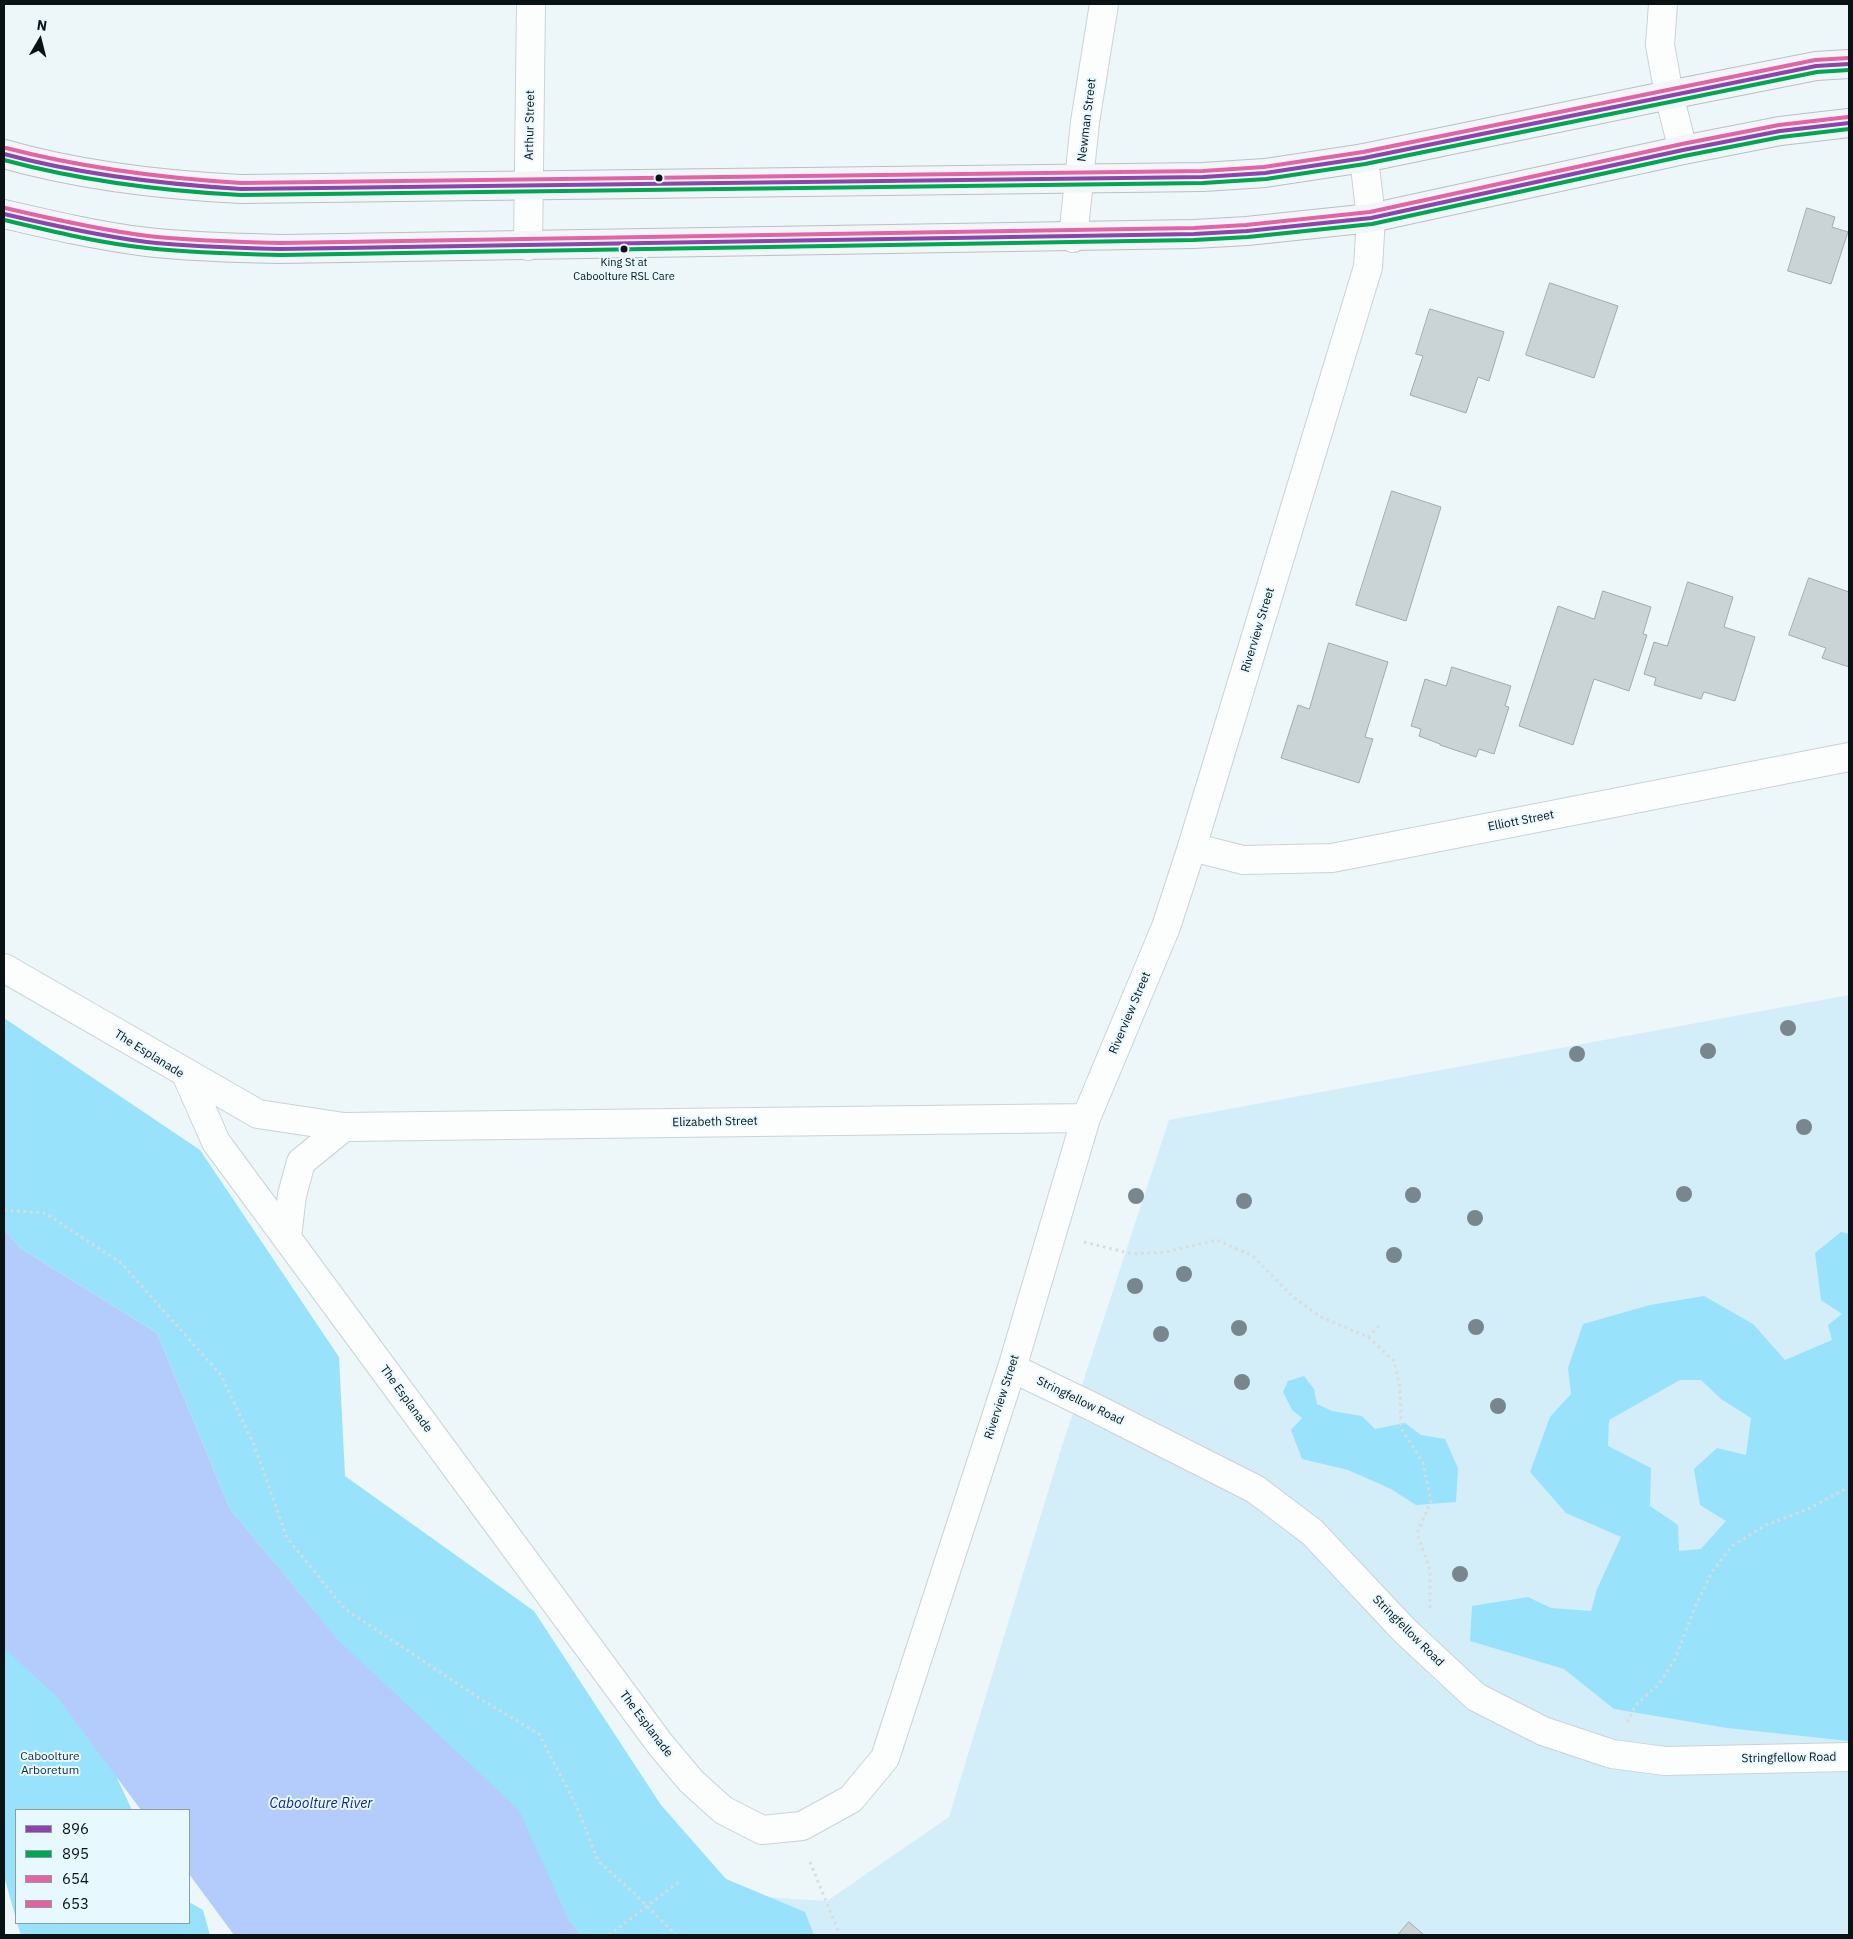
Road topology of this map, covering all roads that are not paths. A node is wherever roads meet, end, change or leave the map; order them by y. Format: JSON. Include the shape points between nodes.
{"nodes":[{"id":1,"x":531,"y":4,"type":"edge"},
{"id":2,"x":1104,"y":4,"type":"edge"},
{"id":3,"x":1664,"y":4,"type":"edge"},
{"id":4,"x":1849,"y":64,"type":"edge"},
{"id":5,"x":1669,"y":95,"type":"junction"},
{"id":6,"x":1849,"y":123,"type":"edge"},
{"id":7,"x":1683,"y":150,"type":"junction"},
{"id":8,"x":4,"y":154,"type":"edge"},
{"id":9,"x":1364,"y":158,"type":"junction"},
{"id":10,"x":1080,"y":178,"type":"junction"},
{"id":11,"x":529,"y":185,"type":"junction"},
{"id":12,"x":4,"y":214,"type":"edge"},
{"id":13,"x":1371,"y":218,"type":"junction"},
{"id":14,"x":1073,"y":238,"type":"junction"},
{"id":15,"x":528,"y":246,"type":"junction"},
{"id":16,"x":1849,"y":757,"type":"edge"},
{"id":17,"x":1192,"y":846,"type":"junction"},
{"id":18,"x":4,"y":968,"type":"edge"},
{"id":19,"x":186,"y":1074,"type":"junction"},
{"id":20,"x":1086,"y":1118,"type":"junction"},
{"id":21,"x":344,"y":1127,"type":"junction"},
{"id":22,"x":287,"y":1238,"type":"junction"},
{"id":23,"x":1012,"y":1368,"type":"junction"},
{"id":24,"x":1849,"y":1757,"type":"edge"},
{"id":25,"x":802,"y":1826,"type":"joint"}],
"edges":[{"from":1,"to":11,"type":"street","name":"Arthur Street"},
{"from":2,"to":10,"type":"street","name":"Newman Street","via":[[1085,122]]},
{"from":3,"to":5,"type":"street","via":[[1660,45]]},
{"from":4,"to":5,"type":"main road","via":[[1816,66]]},
{"from":5,"to":7,"type":"street"},
{"from":5,"to":9,"type":"main road"},
{"from":6,"to":7,"type":"main road","via":[[1780,131]]},
{"from":7,"to":13,"type":"main road"},
{"from":8,"to":11,"type":"main road","via":[[114,178],[178,186],[241,189]]},
{"from":9,"to":10,"type":"main road","via":[[1256,174]]},
{"from":9,"to":13,"type":"street","name":"Riverview Street"},
{"from":10,"to":11,"type":"main road"},
{"from":10,"to":14,"type":"street","name":"Newman Street"},
{"from":11,"to":15,"type":"street","name":"Arthur Street"},
{"from":12,"to":15,"type":"main road","via":[[147,242],[214,248]]},
{"from":13,"to":14,"type":"main road","via":[[1247,231]]},
{"from":13,"to":17,"type":"street","name":"Riverview Street","via":[[1368,267]]},
{"from":14,"to":15,"type":"main road"},
{"from":16,"to":17,"type":"street","name":"Elliott Street","via":[[1332,858],[1243,860]]},
{"from":17,"to":20,"type":"street","name":"Riverview Street","via":[[1166,927]]},
{"from":18,"to":19,"type":"street","name":"The Esplanade"},
{"from":19,"to":21,"type":"street","name":"Elizabeth Street","via":[[258,1114]]},
{"from":19,"to":22,"type":"street","name":"The Esplanade","via":[[216,1142]]},
{"from":20,"to":21,"type":"street","name":"Elizabeth Street"},
{"from":20,"to":23,"type":"street","name":"Riverview Street"},
{"from":21,"to":22,"type":"street","via":[[301,1162],[292,1195]]},
{"from":22,"to":25,"type":"street","name":"The Esplanade","via":[[660,1744],[691,1781],[723,1810],[762,1830]]},
{"from":23,"to":24,"type":"street","name":"Stringfellow Road","via":[[1255,1489],[1312,1532],[1404,1630],[1476,1697],[1543,1731],[1612,1754],[1665,1761]]},
{"from":23,"to":25,"type":"street","name":"Riverview Street","via":[[885,1758],[851,1799]]}]}
